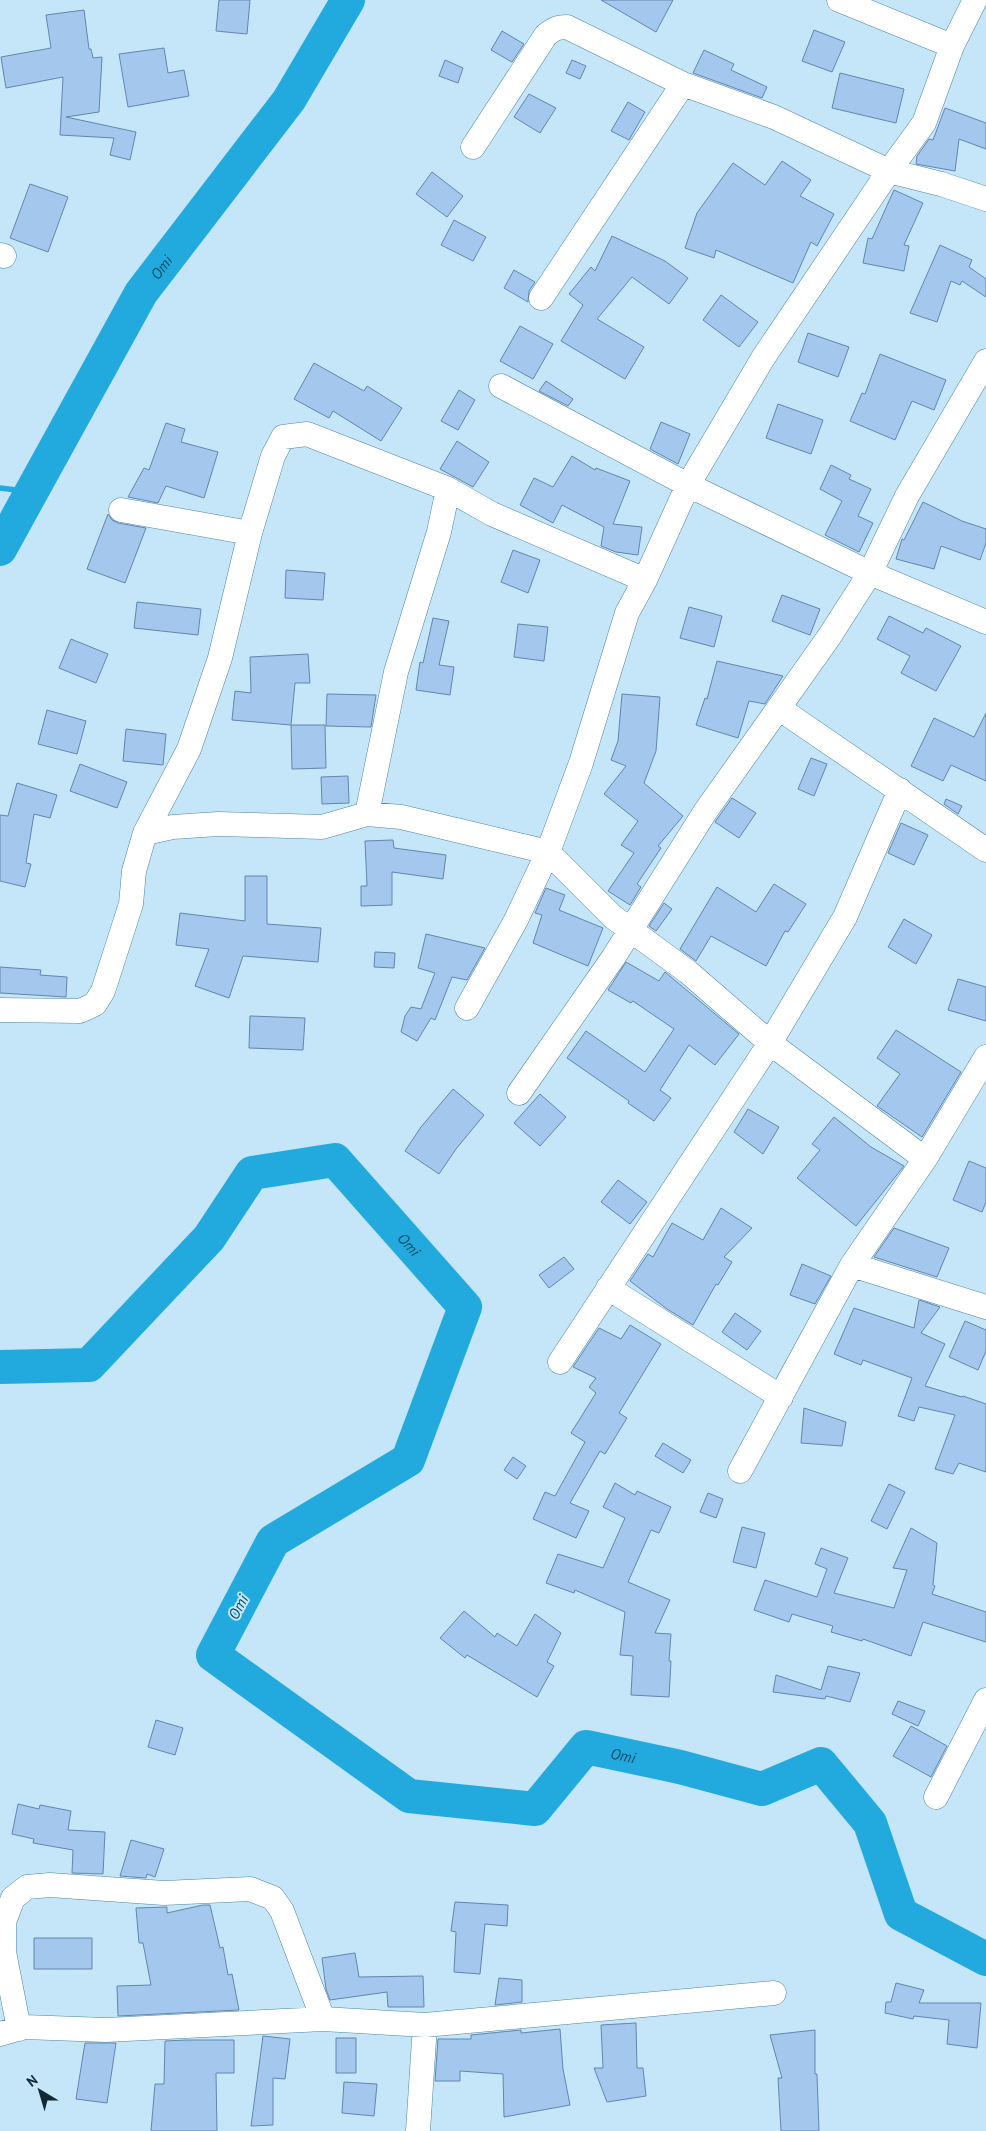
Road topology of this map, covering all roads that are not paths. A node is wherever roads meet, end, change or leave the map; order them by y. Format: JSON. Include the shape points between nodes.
{"nodes":[{"id":1,"x":839,"y":0,"type":"edge"},
{"id":2,"x":975,"y":0,"type":"edge"},
{"id":3,"x":952,"y":46,"type":"junction"},
{"id":4,"x":683,"y":84,"type":"junction"},
{"id":5,"x":473,"y":147,"type":"dead end"},
{"id":6,"x":889,"y":171,"type":"junction"},
{"id":7,"x":986,"y":199,"type":"edge"},
{"id":8,"x":541,"y":298,"type":"dead end"},
{"id":9,"x":986,"y":361,"type":"edge"},
{"id":10,"x":501,"y":386,"type":"dead end"},
{"id":11,"x":688,"y":485,"type":"junction"},
{"id":12,"x":448,"y":489,"type":"junction"},
{"id":13,"x":121,"y":510,"type":"dead end"},
{"id":14,"x":250,"y":533,"type":"junction"},
{"id":15,"x":870,"y":573,"type":"junction"},
{"id":16,"x":645,"y":580,"type":"junction"},
{"id":17,"x":986,"y":622,"type":"edge"},
{"id":18,"x":780,"y":709,"type":"junction"},
{"id":19,"x":900,"y":790,"type":"junction"},
{"id":20,"x":367,"y":814,"type":"junction"},
{"id":21,"x":146,"y":833,"type":"junction"},
{"id":22,"x":986,"y":850,"type":"edge"},
{"id":23,"x":548,"y":852,"type":"junction"},
{"id":24,"x":632,"y":931,"type":"junction"},
{"id":25,"x":467,"y":1008,"type":"dead end"},
{"id":26,"x":0,"y":1010,"type":"edge"},
{"id":27,"x":770,"y":1043,"type":"junction"},
{"id":28,"x":986,"y":1057,"type":"edge"},
{"id":29,"x":519,"y":1093,"type":"dead end"},
{"id":30,"x":925,"y":1159,"type":"junction"},
{"id":31,"x":852,"y":1265,"type":"junction"},
{"id":32,"x":608,"y":1288,"type":"junction"},
{"id":33,"x":986,"y":1307,"type":"edge"},
{"id":34,"x":560,"y":1362,"type":"dead end"},
{"id":35,"x":781,"y":1397,"type":"junction"},
{"id":36,"x":740,"y":1471,"type":"dead end"},
{"id":37,"x":986,"y":1700,"type":"edge"},
{"id":38,"x":936,"y":1797,"type":"dead end"},
{"id":39,"x":774,"y":1994,"type":"dead end"},
{"id":40,"x":323,"y":2019,"type":"junction"},
{"id":41,"x":425,"y":2025,"type":"junction"},
{"id":42,"x":9,"y":2031,"type":"edge"},
{"id":43,"x":418,"y":2131,"type":"edge"}],
"edges":[{"from":1,"to":3,"type":"street"},
{"from":2,"to":3,"type":"street"},
{"from":3,"to":6,"type":"street","via":[[924,123]]},
{"from":4,"to":5,"type":"street","via":[[567,27],[554,28],[546,35]]},
{"from":4,"to":6,"type":"street","via":[[774,118]]},
{"from":4,"to":8,"type":"street"},
{"from":6,"to":7,"type":"street"},
{"from":6,"to":11,"type":"street","via":[[763,358]]},
{"from":9,"to":15,"type":"street","via":[[908,496]]},
{"from":10,"to":11,"type":"street"},
{"from":11,"to":15,"type":"street"},
{"from":11,"to":16,"type":"street"},
{"from":12,"to":14,"type":"street","via":[[307,434],[283,437],[273,456]]},
{"from":12,"to":16,"type":"street","via":[[492,514]]},
{"from":12,"to":20,"type":"street","via":[[439,532],[396,672]]},
{"from":13,"to":14,"type":"street"},
{"from":14,"to":21,"type":"street","via":[[220,658],[189,749]]},
{"from":15,"to":17,"type":"street"},
{"from":15,"to":18,"type":"street"},
{"from":16,"to":23,"type":"street","via":[[627,614],[581,763]]},
{"from":18,"to":19,"type":"street"},
{"from":18,"to":24,"type":"street","via":[[705,812]]},
{"from":19,"to":22,"type":"street"},
{"from":19,"to":27,"type":"street","via":[[845,917]]},
{"from":20,"to":21,"type":"street","via":[[322,826],[218,824]]},
{"from":20,"to":23,"type":"street","via":[[401,817]]},
{"from":21,"to":26,"type":"street","via":[[134,871],[132,904],[103,991],[95,1004],[80,1011]]},
{"from":23,"to":24,"type":"street","via":[[613,918]]},
{"from":23,"to":25,"type":"street","via":[[516,920]]},
{"from":24,"to":27,"type":"street","via":[[688,972]]},
{"from":24,"to":29,"type":"street"},
{"from":27,"to":30,"type":"street"},
{"from":27,"to":32,"type":"street"},
{"from":28,"to":30,"type":"street"},
{"from":30,"to":31,"type":"street"},
{"from":31,"to":33,"type":"street"},
{"from":31,"to":35,"type":"street"},
{"from":32,"to":34,"type":"street"},
{"from":32,"to":35,"type":"street"},
{"from":35,"to":36,"type":"street"},
{"from":37,"to":38,"type":"street"},
{"from":39,"to":41,"type":"street"},
{"from":40,"to":41,"type":"street"},
{"from":40,"to":42,"type":"street","via":[[106,2030],[24,2027]]},
{"from":40,"to":42,"type":"street","via":[[282,1911],[273,1898],[250,1889],[164,1893],[50,1885],[27,1887],[13,1898],[4,1922]]},
{"from":41,"to":43,"type":"street"}]}
